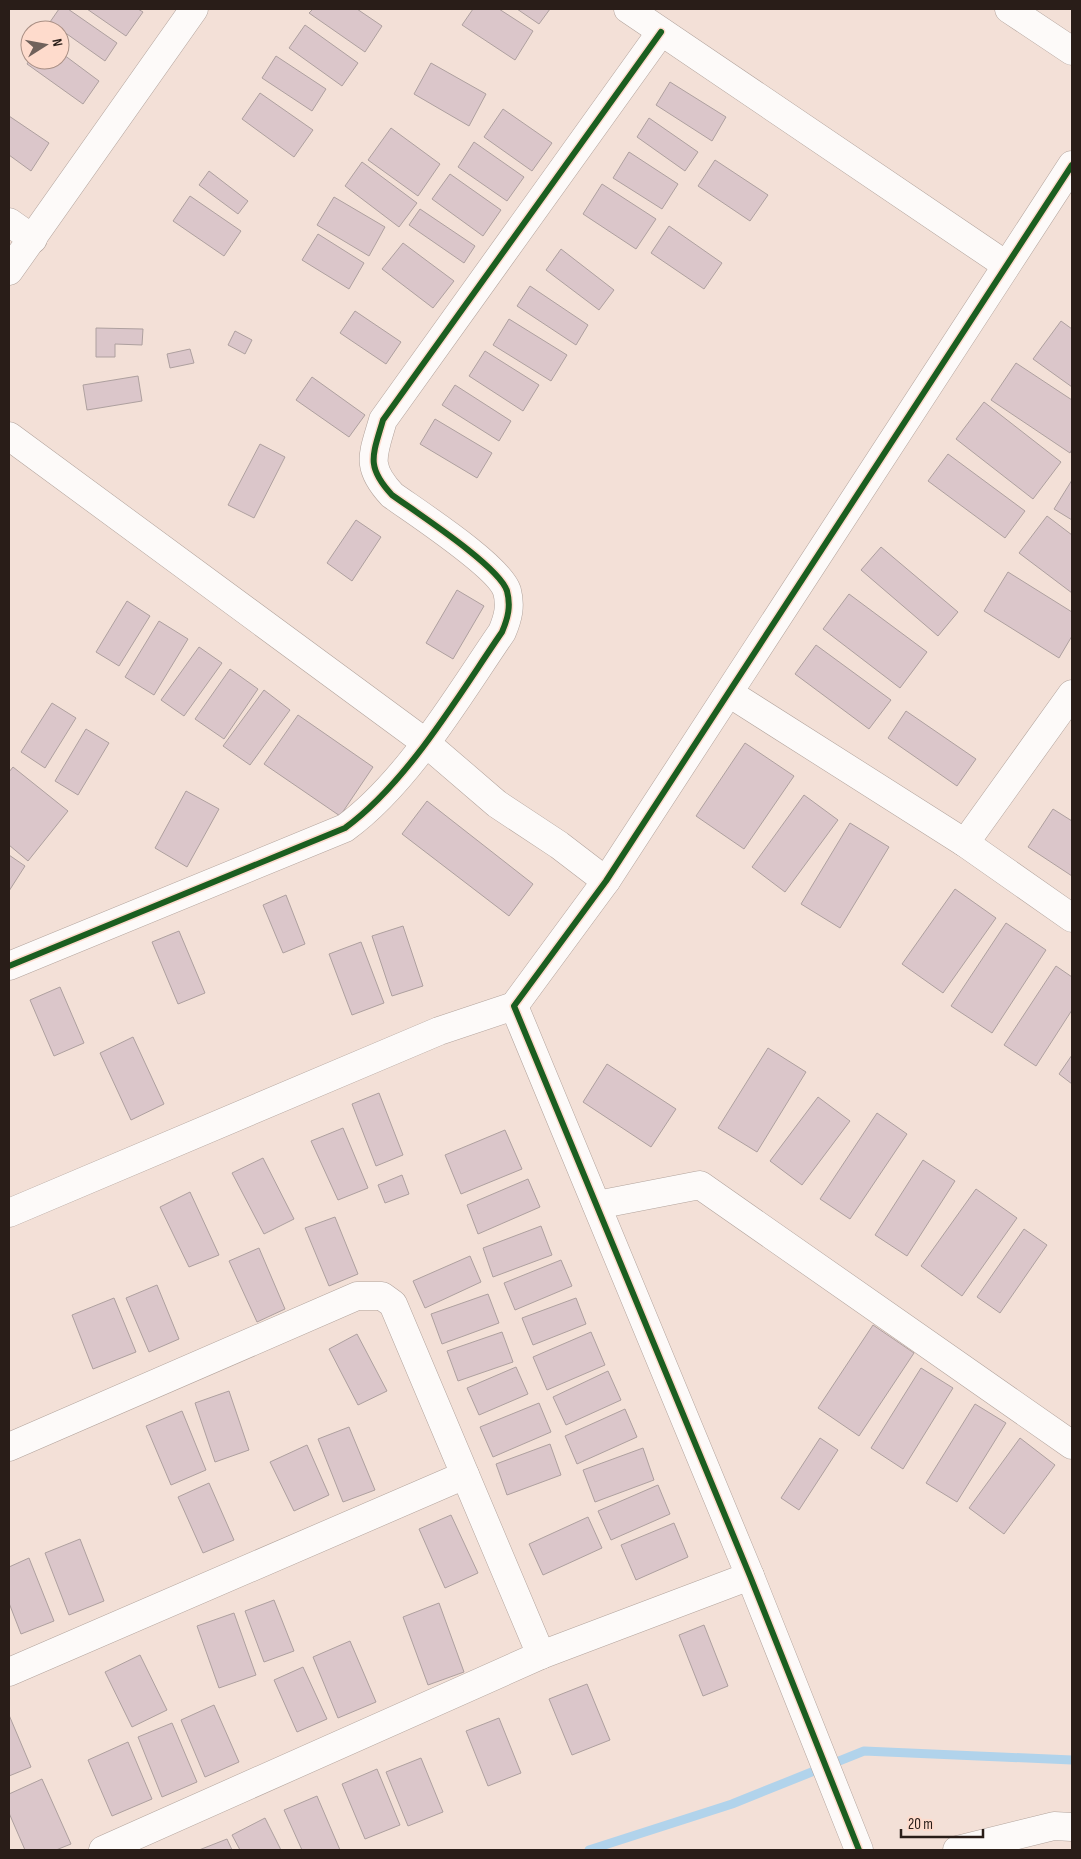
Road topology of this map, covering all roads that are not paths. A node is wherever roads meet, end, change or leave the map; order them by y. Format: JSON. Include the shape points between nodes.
{"nodes":[{"id":1,"x":194,"y":9,"type":"edge"},
{"id":2,"x":628,"y":9,"type":"edge"},
{"id":3,"x":1009,"y":9,"type":"edge"},
{"id":4,"x":661,"y":32,"type":"junction"},
{"id":5,"x":1072,"y":51,"type":"edge"},
{"id":6,"x":1072,"y":165,"type":"edge"},
{"id":7,"x":9,"y":222,"type":"edge"},
{"id":8,"x":33,"y":239,"type":"junction"},
{"id":9,"x":1006,"y":265,"type":"junction"},
{"id":10,"x":9,"y":271,"type":"edge"},
{"id":11,"x":9,"y":436,"type":"edge"},
{"id":12,"x":729,"y":694,"type":"junction"},
{"id":13,"x":1072,"y":694,"type":"edge"},
{"id":14,"x":426,"y":743,"type":"junction"},
{"id":15,"x":966,"y":843,"type":"junction"},
{"id":16,"x":606,"y":881,"type":"junction"},
{"id":17,"x":1072,"y":918,"type":"edge"},
{"id":18,"x":9,"y":966,"type":"edge"},
{"id":19,"x":514,"y":1006,"type":"junction"},
{"id":20,"x":597,"y":1205,"type":"junction"},
{"id":21,"x":9,"y":1213,"type":"edge"},
{"id":22,"x":1072,"y":1445,"type":"edge"},
{"id":23,"x":9,"y":1447,"type":"edge"},
{"id":24,"x":464,"y":1475,"type":"junction"},
{"id":25,"x":750,"y":1576,"type":"junction"},
{"id":26,"x":541,"y":1655,"type":"junction"},
{"id":27,"x":9,"y":1672,"type":"edge"},
{"id":28,"x":1072,"y":1827,"type":"edge"},
{"id":29,"x":103,"y":1850,"type":"edge"},
{"id":30,"x":859,"y":1850,"type":"edge"},
{"id":31,"x":957,"y":1850,"type":"edge"}],
"edges":[{"from":1,"to":8,"type":"street"},
{"from":2,"to":4,"type":"street"},
{"from":3,"to":5,"type":"street"},
{"from":4,"to":9,"type":"street"},
{"from":4,"to":14,"type":"street","via":[[383,420],[372,457],[378,480],[392,495],[493,571],[506,590],[509,615],[502,632]]},
{"from":6,"to":9,"type":"street"},
{"from":7,"to":8,"type":"street"},
{"from":8,"to":10,"type":"street"},
{"from":9,"to":12,"type":"street"},
{"from":11,"to":14,"type":"street"},
{"from":12,"to":15,"type":"street"},
{"from":12,"to":16,"type":"street"},
{"from":13,"to":15,"type":"street"},
{"from":14,"to":16,"type":"street","via":[[497,804]]},
{"from":14,"to":18,"type":"street","via":[[365,814],[345,828]]},
{"from":15,"to":17,"type":"street"},
{"from":16,"to":19,"type":"street"},
{"from":19,"to":20,"type":"street"},
{"from":19,"to":21,"type":"street","via":[[439,1031]]},
{"from":20,"to":22,"type":"street","via":[[700,1185]]},
{"from":20,"to":25,"type":"street"},
{"from":23,"to":24,"type":"street","via":[[356,1296],[382,1296],[393,1304]]},
{"from":24,"to":26,"type":"street"},
{"from":24,"to":27,"type":"street"},
{"from":25,"to":26,"type":"street"},
{"from":25,"to":30,"type":"street"},
{"from":26,"to":29,"type":"street"},
{"from":28,"to":31,"type":"street","via":[[1054,1826]]}]}
